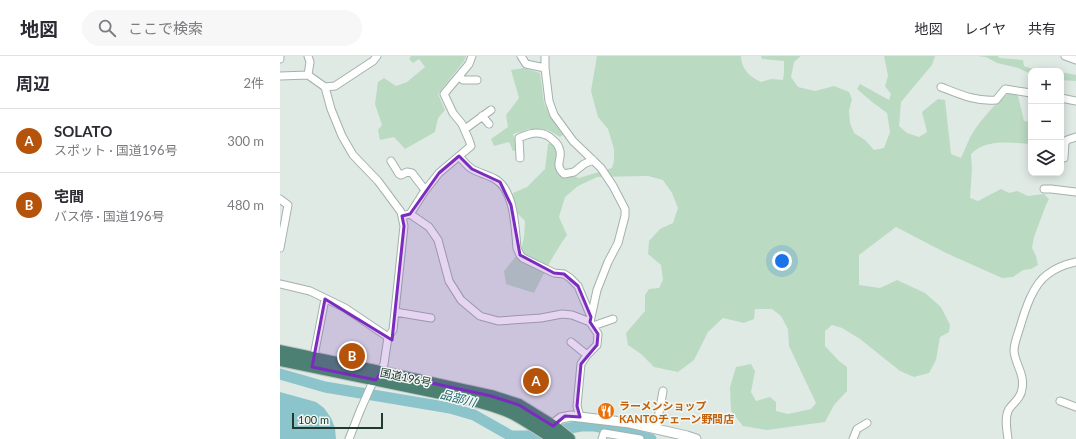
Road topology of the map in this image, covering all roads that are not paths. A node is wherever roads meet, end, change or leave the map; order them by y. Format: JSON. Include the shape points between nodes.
{"nodes":[{"id":1,"x":308,"y":56,"type":"edge"},
{"id":2,"x":377,"y":56,"type":"edge"},
{"id":3,"x":472,"y":56,"type":"edge"},
{"id":4,"x":521,"y":56,"type":"edge"},
{"id":5,"x":545,"y":56,"type":"edge"},
{"id":6,"x":1065,"y":56,"type":"edge"},
{"id":7,"x":1076,"y":60,"type":"edge"},
{"id":8,"x":545,"y":68,"type":"junction"},
{"id":9,"x":308,"y":75,"type":"junction"},
{"id":10,"x":280,"y":76,"type":"edge"},
{"id":11,"x":459,"y":76,"type":"junction"},
{"id":12,"x":477,"y":80,"type":"dead end"},
{"id":13,"x":326,"y":87,"type":"junction"},
{"id":14,"x":941,"y":87,"type":"dead end"},
{"id":15,"x":1028,"y":93,"type":"edge"},
{"id":16,"x":1064,"y":99,"type":"edge"},
{"id":17,"x":1076,"y":101,"type":"edge"},
{"id":18,"x":491,"y":110,"type":"dead end"},
{"id":19,"x":482,"y":116,"type":"junction"},
{"id":20,"x":489,"y":124,"type":"dead end"},
{"id":21,"x":465,"y":129,"type":"junction"},
{"id":22,"x":1076,"y":137,"type":"edge"},
{"id":23,"x":459,"y":156,"type":"junction"},
{"id":24,"x":520,"y":158,"type":"dead end"},
{"id":25,"x":1064,"y":158,"type":"dead end"},
{"id":26,"x":593,"y":160,"type":"junction"},
{"id":27,"x":391,"y":161,"type":"dead end"},
{"id":28,"x":1044,"y":189,"type":"dead end"},
{"id":29,"x":425,"y":190,"type":"junction"},
{"id":30,"x":1076,"y":192,"type":"edge"},
{"id":31,"x":280,"y":199,"type":"edge"},
{"id":32,"x":410,"y":214,"type":"junction"},
{"id":33,"x":402,"y":216,"type":"junction"},
{"id":34,"x":280,"y":248,"type":"edge"},
{"id":35,"x":1076,"y":262,"type":"edge"},
{"id":36,"x":280,"y":284,"type":"edge"},
{"id":37,"x":325,"y":299,"type":"junction"},
{"id":38,"x":395,"y":312,"type":"junction"},
{"id":39,"x":431,"y":318,"type":"dead end"},
{"id":40,"x":613,"y":319,"type":"dead end"},
{"id":41,"x":592,"y":322,"type":"junction"},
{"id":42,"x":388,"y":337,"type":"junction"},
{"id":43,"x":571,"y":342,"type":"dead end"},
{"id":44,"x":280,"y":351,"type":"edge"},
{"id":45,"x":587,"y":355,"type":"junction"},
{"id":46,"x":280,"y":360,"type":"edge"},
{"id":47,"x":313,"y":362,"type":"junction"},
{"id":48,"x":379,"y":376,"type":"junction"},
{"id":49,"x":663,"y":391,"type":"dead end"},
{"id":50,"x":1060,"y":401,"type":"dead end"},
{"id":51,"x":1076,"y":407,"type":"edge"},
{"id":52,"x":580,"y":417,"type":"junction"},
{"id":53,"x":867,"y":423,"type":"dead end"},
{"id":54,"x":656,"y":429,"type":"junction"},
{"id":55,"x":556,"y":433,"type":"edge"},
{"id":56,"x":349,"y":439,"type":"edge"},
{"id":57,"x":602,"y":439,"type":"edge"},
{"id":58,"x":640,"y":439,"type":"edge"},
{"id":59,"x":696,"y":439,"type":"edge"},
{"id":60,"x":853,"y":439,"type":"edge"},
{"id":61,"x":1008,"y":439,"type":"edge"}],
"edges":[{"from":1,"to":9,"type":"street"},
{"from":2,"to":13,"type":"street","via":[[335,86]]},
{"from":3,"to":11,"type":"street"},
{"from":4,"to":8,"type":"street","via":[[526,64]]},
{"from":5,"to":8,"type":"street"},
{"from":6,"to":7,"type":"street"},
{"from":8,"to":26,"type":"street","via":[[549,101],[554,115],[573,141]]},
{"from":9,"to":10,"type":"street"},
{"from":9,"to":13,"type":"street"},
{"from":11,"to":12,"type":"street","via":[[463,80]]},
{"from":11,"to":21,"type":"street","via":[[444,94],[453,113]]},
{"from":13,"to":33,"type":"street","via":[[331,109],[352,155],[378,181]]},
{"from":14,"to":15,"type":"street","via":[[970,98],[987,101],[996,100],[1005,89]]},
{"from":16,"to":17,"type":"street"},
{"from":18,"to":19,"type":"street"},
{"from":19,"to":20,"type":"street"},
{"from":19,"to":21,"type":"street"},
{"from":21,"to":23,"type":"street","via":[[470,146]]},
{"from":22,"to":25,"type":"street","via":[[1065,143]]},
{"from":23,"to":29,"type":"street","via":[[439,173]]},
{"from":23,"to":41,"type":"street","via":[[472,169],[500,182],[511,204],[520,255],[554,273],[564,274],[570,278],[578,286]]},
{"from":24,"to":26,"type":"street","via":[[519,138],[538,133],[546,134],[560,149],[560,171],[564,174],[574,172]]},
{"from":26,"to":41,"type":"street","via":[[601,168],[625,209],[618,243],[597,290]]},
{"from":27,"to":29,"type":"street","via":[[399,174],[412,173]]},
{"from":28,"to":30,"type":"street"},
{"from":29,"to":32,"type":"street"},
{"from":31,"to":34,"type":"street","via":[[288,205]]},
{"from":32,"to":33,"type":"street"},
{"from":32,"to":41,"type":"street","via":[[429,227],[438,240],[449,281],[461,300],[480,316],[498,321],[562,314]]},
{"from":33,"to":38,"type":"street","via":[[404,226]]},
{"from":35,"to":61,"type":"street","via":[[1048,274],[1037,285],[1028,303],[1014,348],[1022,389],[1019,399],[1007,413]]},
{"from":36,"to":37,"type":"street","via":[[310,291]]},
{"from":37,"to":42,"type":"street","via":[[345,308]]},
{"from":37,"to":47,"type":"street"},
{"from":38,"to":39,"type":"street"},
{"from":38,"to":42,"type":"street","via":[[393,330]]},
{"from":40,"to":41,"type":"street"},
{"from":41,"to":45,"type":"street","via":[[598,334],[597,346]]},
{"from":42,"to":48,"type":"street","via":[[384,364]]},
{"from":43,"to":45,"type":"street"},
{"from":44,"to":47,"type":"highway","name":"国道196号"},
{"from":45,"to":52,"type":"street","via":[[581,364],[577,406]]},
{"from":46,"to":47,"type":"highway","name":"国道196号"},
{"from":47,"to":48,"type":"highway","name":"国道196号"},
{"from":48,"to":55,"type":"highway","name":"国道196号","via":[[489,404]]},
{"from":48,"to":55,"type":"highway","name":"国道196号","via":[[491,396],[519,406]]},
{"from":48,"to":56,"type":"street","via":[[371,386]]},
{"from":49,"to":54,"type":"street"},
{"from":50,"to":51,"type":"street"},
{"from":52,"to":54,"type":"street"},
{"from":52,"to":55,"type":"street","via":[[561,418]]},
{"from":53,"to":60,"type":"street","via":[[857,429]]},
{"from":54,"to":59,"type":"street"},
{"from":57,"to":58,"type":"street","via":[[604,433]]}]}
